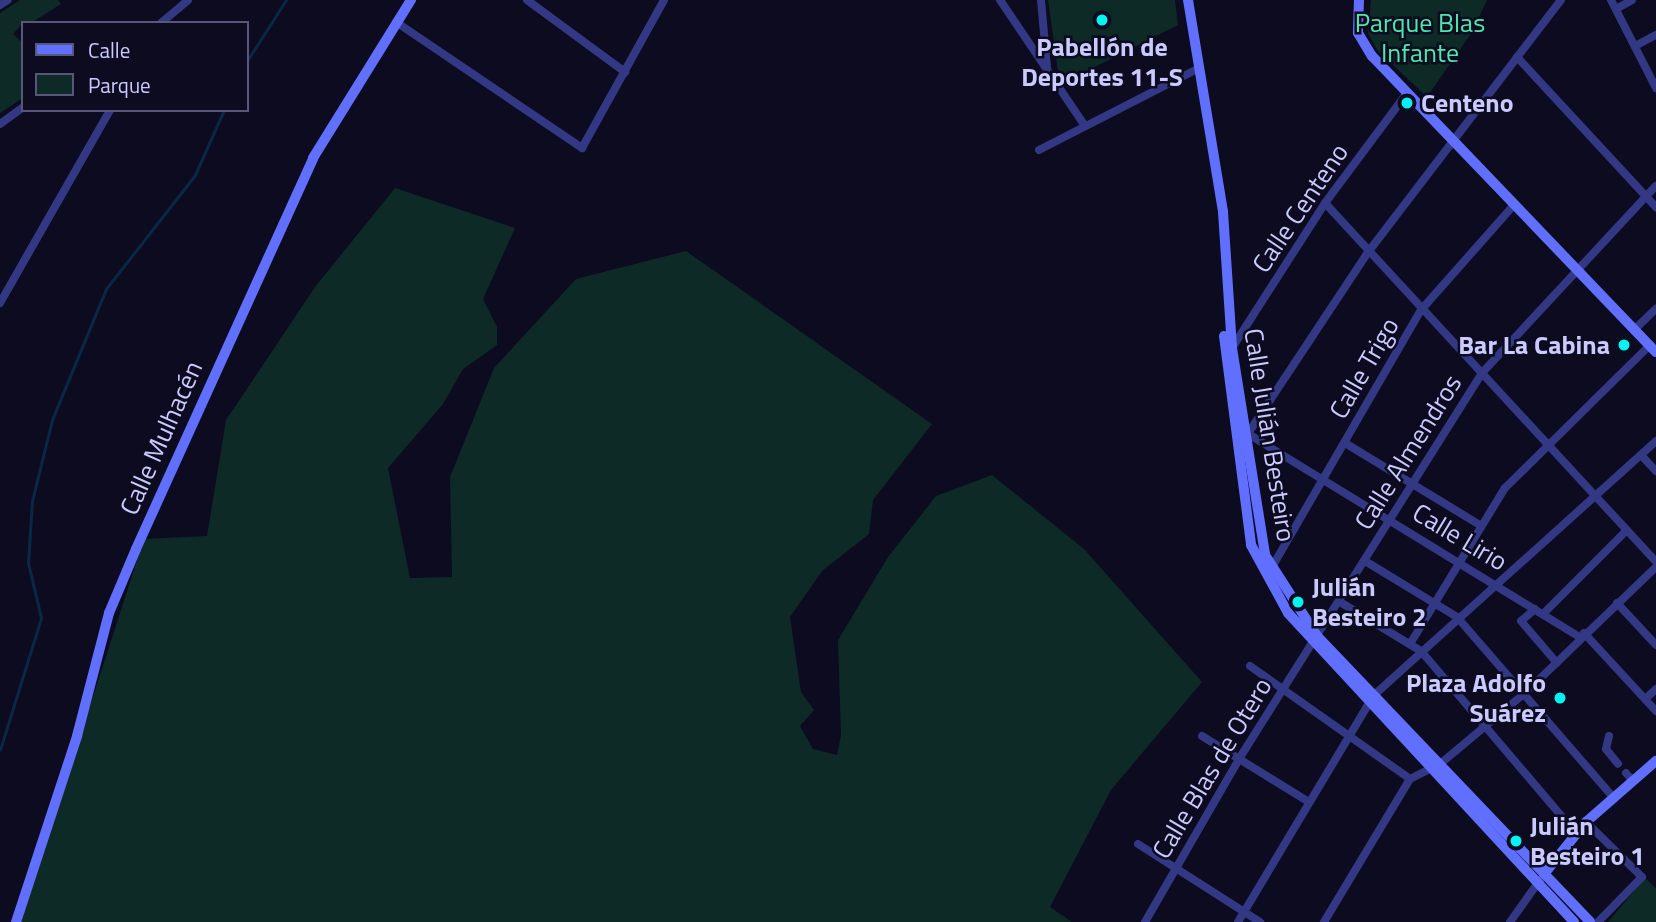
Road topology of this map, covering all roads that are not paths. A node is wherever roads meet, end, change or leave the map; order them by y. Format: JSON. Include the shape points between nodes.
{"nodes":[{"id":1,"x":8,"y":0,"type":"edge"},
{"id":2,"x":188,"y":0,"type":"edge"},
{"id":3,"x":411,"y":0,"type":"edge"},
{"id":4,"x":527,"y":0,"type":"edge"},
{"id":5,"x":664,"y":0,"type":"edge"},
{"id":6,"x":1000,"y":0,"type":"edge"},
{"id":7,"x":1041,"y":0,"type":"edge"},
{"id":8,"x":1188,"y":0,"type":"edge"},
{"id":9,"x":1359,"y":0,"type":"edge"},
{"id":10,"x":1560,"y":0,"type":"edge"},
{"id":11,"x":1632,"y":0,"type":"edge"},
{"id":12,"x":1613,"y":4,"type":"edge"},
{"id":13,"x":0,"y":5,"type":"edge"},
{"id":14,"x":163,"y":21,"type":"edge"},
{"id":15,"x":396,"y":22,"type":"junction"},
{"id":16,"x":1656,"y":35,"type":"edge"},
{"id":17,"x":1634,"y":46,"type":"junction"},
{"id":18,"x":1517,"y":57,"type":"junction"},
{"id":19,"x":1199,"y":68,"type":"junction"},
{"id":20,"x":1047,"y":70,"type":"junction"},
{"id":21,"x":625,"y":72,"type":"junction"},
{"id":22,"x":1655,"y":84,"type":"edge"},
{"id":23,"x":1407,"y":93,"type":"junction"},
{"id":24,"x":21,"y":108,"type":"edge"},
{"id":25,"x":109,"y":112,"type":"edge"},
{"id":26,"x":0,"y":124,"type":"edge"},
{"id":27,"x":1085,"y":126,"type":"junction"},
{"id":28,"x":1453,"y":141,"type":"junction"},
{"id":29,"x":1040,"y":149,"type":"dead end"},
{"id":30,"x":1656,"y":186,"type":"edge"},
{"id":31,"x":1646,"y":196,"type":"junction"},
{"id":32,"x":1325,"y":203,"type":"junction"},
{"id":33,"x":1514,"y":205,"type":"junction"},
{"id":34,"x":1656,"y":207,"type":"edge"},
{"id":35,"x":1369,"y":251,"type":"junction"},
{"id":36,"x":1579,"y":270,"type":"junction"},
{"id":37,"x":0,"y":303,"type":"edge"},
{"id":38,"x":1656,"y":309,"type":"edge"},
{"id":39,"x":1421,"y":310,"type":"junction"},
{"id":40,"x":1228,"y":316,"type":"junction"},
{"id":41,"x":1635,"y":329,"type":"junction"},
{"id":42,"x":1232,"y":348,"type":"junction"},
{"id":43,"x":1653,"y":348,"type":"edge"},
{"id":44,"x":1481,"y":374,"type":"junction"},
{"id":45,"x":1247,"y":432,"type":"junction"},
{"id":46,"x":1656,"y":441,"type":"edge"},
{"id":47,"x":1345,"y":443,"type":"junction"},
{"id":48,"x":1548,"y":445,"type":"junction"},
{"id":49,"x":1641,"y":455,"type":"junction"},
{"id":50,"x":1656,"y":471,"type":"edge"},
{"id":51,"x":1324,"y":478,"type":"junction"},
{"id":52,"x":1412,"y":485,"type":"junction"},
{"id":53,"x":1596,"y":496,"type":"junction"},
{"id":54,"x":1391,"y":520,"type":"junction"},
{"id":55,"x":1480,"y":525,"type":"junction"},
{"id":56,"x":1627,"y":530,"type":"junction"},
{"id":57,"x":1365,"y":561,"type":"junction"},
{"id":58,"x":1459,"y":561,"type":"junction"},
{"id":59,"x":1656,"y":564,"type":"edge"},
{"id":60,"x":1272,"y":567,"type":"junction"},
{"id":61,"x":1495,"y":582,"type":"junction"},
{"id":62,"x":1339,"y":602,"type":"junction"},
{"id":63,"x":1617,"y":603,"type":"junction"},
{"id":64,"x":1433,"y":604,"type":"junction"},
{"id":65,"x":1539,"y":611,"type":"junction"},
{"id":66,"x":1457,"y":617,"type":"junction"},
{"id":67,"x":1583,"y":636,"type":"junction"},
{"id":68,"x":1315,"y":640,"type":"junction"},
{"id":69,"x":1410,"y":644,"type":"junction"},
{"id":70,"x":1656,"y":645,"type":"edge"},
{"id":71,"x":1421,"y":651,"type":"junction"},
{"id":72,"x":1557,"y":663,"type":"junction"},
{"id":73,"x":1250,"y":666,"type":"dead end"},
{"id":74,"x":1284,"y":689,"type":"junction"},
{"id":75,"x":1656,"y":689,"type":"edge"},
{"id":76,"x":1525,"y":693,"type":"junction"},
{"id":77,"x":1371,"y":699,"type":"junction"},
{"id":78,"x":1644,"y":699,"type":"junction"},
{"id":79,"x":1656,"y":711,"type":"edge"},
{"id":80,"x":1488,"y":725,"type":"junction"},
{"id":81,"x":1350,"y":734,"type":"junction"},
{"id":82,"x":1202,"y":736,"type":"dead end"},
{"id":83,"x":1609,"y":736,"type":"dead end"},
{"id":84,"x":1239,"y":759,"type":"junction"},
{"id":85,"x":1656,"y":761,"type":"edge"},
{"id":86,"x":1440,"y":764,"type":"junction"},
{"id":87,"x":1618,"y":764,"type":"dead end"},
{"id":88,"x":1428,"y":767,"type":"junction"},
{"id":89,"x":1410,"y":779,"type":"junction"},
{"id":90,"x":1614,"y":798,"type":"junction"},
{"id":91,"x":1309,"y":802,"type":"junction"},
{"id":92,"x":1586,"y":822,"type":"junction"},
{"id":93,"x":1576,"y":833,"type":"junction"},
{"id":94,"x":1138,"y":844,"type":"dead end"},
{"id":95,"x":1177,"y":866,"type":"junction"},
{"id":96,"x":1541,"y":879,"type":"junction"},
{"id":97,"x":1245,"y":910,"type":"junction"},
{"id":98,"x":16,"y":922,"type":"edge"},
{"id":99,"x":1144,"y":922,"type":"edge"},
{"id":100,"x":1238,"y":922,"type":"edge"},
{"id":101,"x":1260,"y":922,"type":"edge"},
{"id":102,"x":1324,"y":922,"type":"edge"},
{"id":103,"x":1510,"y":922,"type":"edge"},
{"id":104,"x":1574,"y":922,"type":"edge"},
{"id":105,"x":1590,"y":922,"type":"edge"},
{"id":106,"x":1598,"y":922,"type":"edge"}],
"edges":[{"from":1,"to":13,"type":"street"},
{"from":2,"to":14,"type":"street"},
{"from":3,"to":15,"type":"street","name":"Calle Mulhacén"},
{"from":4,"to":21,"type":"street"},
{"from":5,"to":21,"type":"street"},
{"from":6,"to":20,"type":"street"},
{"from":7,"to":20,"type":"street"},
{"from":8,"to":19,"type":"street","name":"Calle Julián Besteiro"},
{"from":9,"to":23,"type":"street","via":[[1358,33],[1372,56]]},
{"from":10,"to":18,"type":"street"},
{"from":11,"to":12,"type":"street"},
{"from":12,"to":17,"type":"street"},
{"from":15,"to":21,"type":"street","via":[[582,148]]},
{"from":15,"to":98,"type":"street","name":"Calle Mulhacén","via":[[302,181],[136,549],[109,613],[77,736]]},
{"from":16,"to":17,"type":"street"},
{"from":17,"to":22,"type":"street"},
{"from":18,"to":28,"type":"street"},
{"from":18,"to":31,"type":"street"},
{"from":19,"to":27,"type":"street"},
{"from":19,"to":40,"type":"street","name":"Calle Julián Besteiro","via":[[1223,212]]},
{"from":20,"to":27,"type":"street"},
{"from":23,"to":28,"type":"street"},
{"from":23,"to":32,"type":"street","name":"Calle Centeno"},
{"from":24,"to":26,"type":"street"},
{"from":25,"to":37,"type":"street"},
{"from":27,"to":29,"type":"street"},
{"from":28,"to":33,"type":"street"},
{"from":28,"to":35,"type":"street"},
{"from":30,"to":31,"type":"street","name":"Calle Almendros"},
{"from":31,"to":34,"type":"street"},
{"from":31,"to":36,"type":"street","name":"Calle Almendros"},
{"from":32,"to":35,"type":"street"},
{"from":32,"to":42,"type":"street","name":"Calle Centeno"},
{"from":33,"to":36,"type":"street"},
{"from":33,"to":39,"type":"street","name":"Calle Trigo"},
{"from":35,"to":39,"type":"street"},
{"from":35,"to":45,"type":"street"},
{"from":36,"to":41,"type":"street"},
{"from":36,"to":44,"type":"street","name":"Calle Almendros"},
{"from":38,"to":41,"type":"street"},
{"from":39,"to":44,"type":"street"},
{"from":39,"to":47,"type":"street","name":"Calle Trigo"},
{"from":40,"to":42,"type":"street","name":"Calle Julián Besteiro"},
{"from":40,"to":68,"type":"street","name":"Calle Julián Besteiro","via":[[1225,364],[1251,545],[1288,613]]},
{"from":41,"to":43,"type":"street"},
{"from":42,"to":45,"type":"street","name":"Calle Julián Besteiro"},
{"from":43,"to":48,"type":"street"},
{"from":44,"to":48,"type":"street"},
{"from":44,"to":52,"type":"street","name":"Calle Almendros"},
{"from":45,"to":51,"type":"street","name":"Calle Lirio"},
{"from":45,"to":60,"type":"street","name":"Calle Julián Besteiro","via":[[1260,539]]},
{"from":46,"to":49,"type":"street"},
{"from":47,"to":51,"type":"street","name":"Calle Trigo"},
{"from":47,"to":52,"type":"street"},
{"from":48,"to":53,"type":"street"},
{"from":48,"to":55,"type":"street","via":[[1505,488]]},
{"from":49,"to":50,"type":"street"},
{"from":49,"to":53,"type":"street"},
{"from":51,"to":54,"type":"street","name":"Calle Lirio"},
{"from":51,"to":60,"type":"street","name":"Calle Trigo"},
{"from":52,"to":54,"type":"street","name":"Calle Almendros"},
{"from":52,"to":55,"type":"street"},
{"from":53,"to":56,"type":"street"},
{"from":53,"to":61,"type":"street"},
{"from":54,"to":57,"type":"street","name":"Calle Almendros"},
{"from":54,"to":58,"type":"street","name":"Calle Lirio"},
{"from":55,"to":58,"type":"street"},
{"from":56,"to":59,"type":"street"},
{"from":56,"to":65,"type":"street"},
{"from":57,"to":62,"type":"street","name":"Calle Almendros"},
{"from":57,"to":64,"type":"street"},
{"from":58,"to":61,"type":"street","name":"Calle Lirio"},
{"from":58,"to":64,"type":"street"},
{"from":59,"to":63,"type":"street"},
{"from":60,"to":68,"type":"street","name":"Calle Julián Besteiro"},
{"from":61,"to":65,"type":"street","name":"Calle Lirio"},
{"from":61,"to":66,"type":"street"},
{"from":62,"to":68,"type":"street","name":"Calle Almendros"},
{"from":62,"to":69,"type":"street"},
{"from":63,"to":67,"type":"street"},
{"from":63,"to":70,"type":"street"},
{"from":64,"to":66,"type":"street"},
{"from":64,"to":69,"type":"street"},
{"from":65,"to":67,"type":"street","name":"Calle Lirio"},
{"from":65,"to":72,"type":"street","via":[[1521,621]]},
{"from":66,"to":71,"type":"street"},
{"from":66,"to":76,"type":"street"},
{"from":67,"to":72,"type":"street"},
{"from":67,"to":78,"type":"street","name":"Calle Lirio"},
{"from":68,"to":74,"type":"street","name":"Calle Blas de Otero"},
{"from":68,"to":77,"type":"street","name":"Calle Julián Besteiro"},
{"from":69,"to":71,"type":"street"},
{"from":71,"to":77,"type":"street"},
{"from":71,"to":80,"type":"street"},
{"from":72,"to":76,"type":"street"},
{"from":73,"to":74,"type":"street"},
{"from":74,"to":81,"type":"street"},
{"from":74,"to":84,"type":"street","name":"Calle Blas de Otero"},
{"from":75,"to":78,"type":"street"},
{"from":76,"to":80,"type":"street"},
{"from":76,"to":90,"type":"street"},
{"from":77,"to":81,"type":"street"},
{"from":77,"to":86,"type":"street","name":"Calle Julián Besteiro"},
{"from":77,"to":88,"type":"street","name":"Calle Julián Besteiro"},
{"from":78,"to":79,"type":"street","name":"Calle Lirio"},
{"from":80,"to":86,"type":"street"},
{"from":80,"to":93,"type":"street"},
{"from":81,"to":89,"type":"street"},
{"from":81,"to":91,"type":"street"},
{"from":82,"to":84,"type":"street"},
{"from":83,"to":87,"type":"street","via":[[1606,749]]},
{"from":84,"to":91,"type":"street"},
{"from":84,"to":95,"type":"street","name":"Calle Blas de Otero"},
{"from":85,"to":90,"type":"street","via":[[1630,777]]},
{"from":86,"to":88,"type":"street"},
{"from":86,"to":96,"type":"street","name":"Calle Julián Besteiro"},
{"from":88,"to":89,"type":"street"},
{"from":88,"to":96,"type":"street","name":"Calle Julián Besteiro"},
{"from":89,"to":102,"type":"street"},
{"from":90,"to":92,"type":"street"},
{"from":91,"to":97,"type":"street"},
{"from":92,"to":93,"type":"street"},
{"from":92,"to":106,"type":"street","via":[[1642,877]]},
{"from":93,"to":96,"type":"street"},
{"from":94,"to":95,"type":"street"},
{"from":95,"to":97,"type":"street"},
{"from":95,"to":99,"type":"street","name":"Calle Blas de Otero"},
{"from":96,"to":103,"type":"street"},
{"from":96,"to":104,"type":"street","name":"Calle Julián Besteiro"},
{"from":96,"to":105,"type":"street"},
{"from":97,"to":100,"type":"street"},
{"from":97,"to":101,"type":"street"}]}
